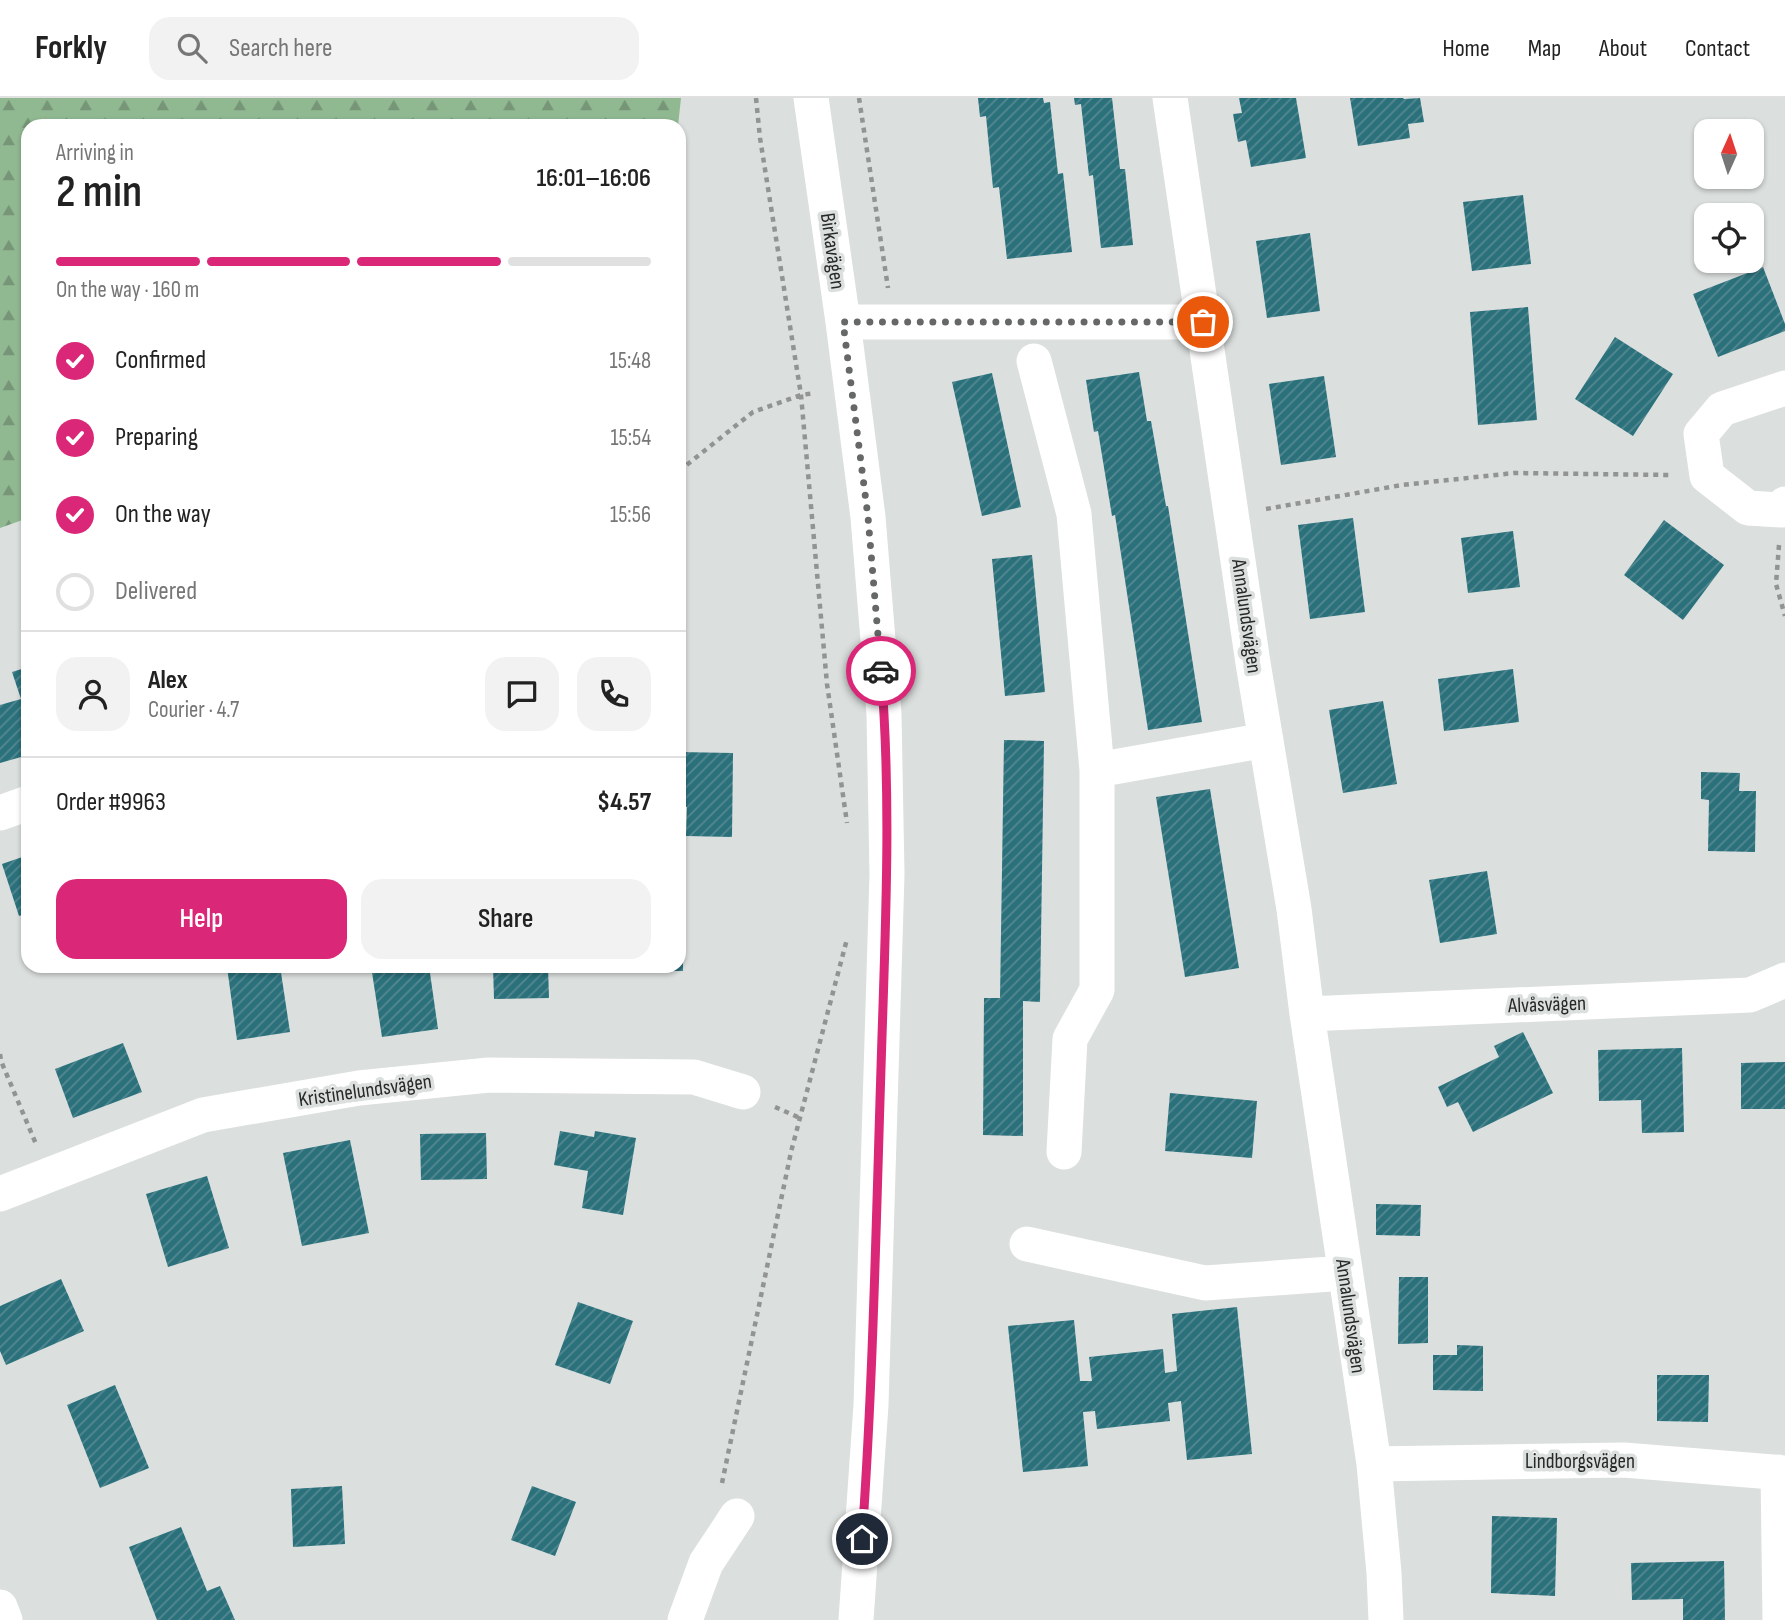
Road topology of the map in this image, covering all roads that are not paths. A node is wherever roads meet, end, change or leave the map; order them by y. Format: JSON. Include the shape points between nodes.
{"nodes":[{"id":1,"x":811,"y":98,"type":"edge"},
{"id":2,"x":1170,"y":98,"type":"edge"},
{"id":3,"x":843,"y":322,"type":"junction"},
{"id":4,"x":1203,"y":322,"type":"junction"},
{"id":5,"x":1034,"y":361,"type":"dead end"},
{"id":6,"x":1785,"y":388,"type":"edge"},
{"id":7,"x":1783,"y":507,"type":"edge"},
{"id":8,"x":1266,"y":740,"type":"junction"},
{"id":9,"x":1097,"y":769,"type":"junction"},
{"id":10,"x":21,"y":806,"type":"edge"},
{"id":11,"x":0,"y":813,"type":"edge"},
{"id":12,"x":1785,"y":980,"type":"edge"},
{"id":13,"x":1307,"y":1014,"type":"junction"},
{"id":14,"x":743,"y":1092,"type":"dead end"},
{"id":15,"x":1064,"y":1152,"type":"dead end"},
{"id":16,"x":0,"y":1194,"type":"edge"},
{"id":17,"x":1027,"y":1244,"type":"dead end"},
{"id":18,"x":1345,"y":1273,"type":"junction"},
{"id":19,"x":1374,"y":1464,"type":"junction"},
{"id":20,"x":1781,"y":1472,"type":"edge"},
{"id":21,"x":737,"y":1516,"type":"road end"},
{"id":22,"x":0,"y":1607,"type":"edge"},
{"id":23,"x":5,"y":1620,"type":"edge"},
{"id":24,"x":685,"y":1620,"type":"edge"},
{"id":25,"x":856,"y":1620,"type":"edge"},
{"id":26,"x":1385,"y":1620,"type":"edge"},
{"id":27,"x":1780,"y":1620,"type":"edge"}],
"edges":[{"from":1,"to":3,"type":"street","name":"Birkavägen"},
{"from":2,"to":4,"type":"street","name":"Annalundsvägen"},
{"from":3,"to":4,"type":"street"},
{"from":3,"to":25,"type":"street","name":"Birkavägen","via":[[868,517],[884,714],[887,874],[871,1405]]},
{"from":4,"to":8,"type":"street","name":"Annalundsvägen"},
{"from":5,"to":9,"type":"street","via":[[1074,514]]},
{"from":6,"to":7,"type":"street","via":[[1722,409],[1700,434],[1707,476],[1748,508]]},
{"from":8,"to":9,"type":"street"},
{"from":8,"to":13,"type":"street","name":"Annalundsvägen"},
{"from":9,"to":15,"type":"street","via":[[1097,990],[1070,1039]]},
{"from":10,"to":11,"type":"street"},
{"from":12,"to":13,"type":"street","name":"Alvåsvägen","via":[[1750,995]]},
{"from":13,"to":18,"type":"street","name":"Annalundsvägen"},
{"from":14,"to":16,"type":"street","name":"Kristinelundsvägen","via":[[694,1077],[489,1075],[359,1088],[203,1115]]},
{"from":17,"to":18,"type":"street","via":[[1205,1283]]},
{"from":18,"to":19,"type":"street","name":"Annalundsvägen"},
{"from":19,"to":20,"type":"street","name":"Lindborgsvägen","via":[[1624,1460]]},
{"from":19,"to":26,"type":"street","name":"Annalundsvägen"},
{"from":20,"to":27,"type":"street"},
{"from":21,"to":24,"type":"street","via":[[706,1563]]},
{"from":22,"to":23,"type":"street"}]}
